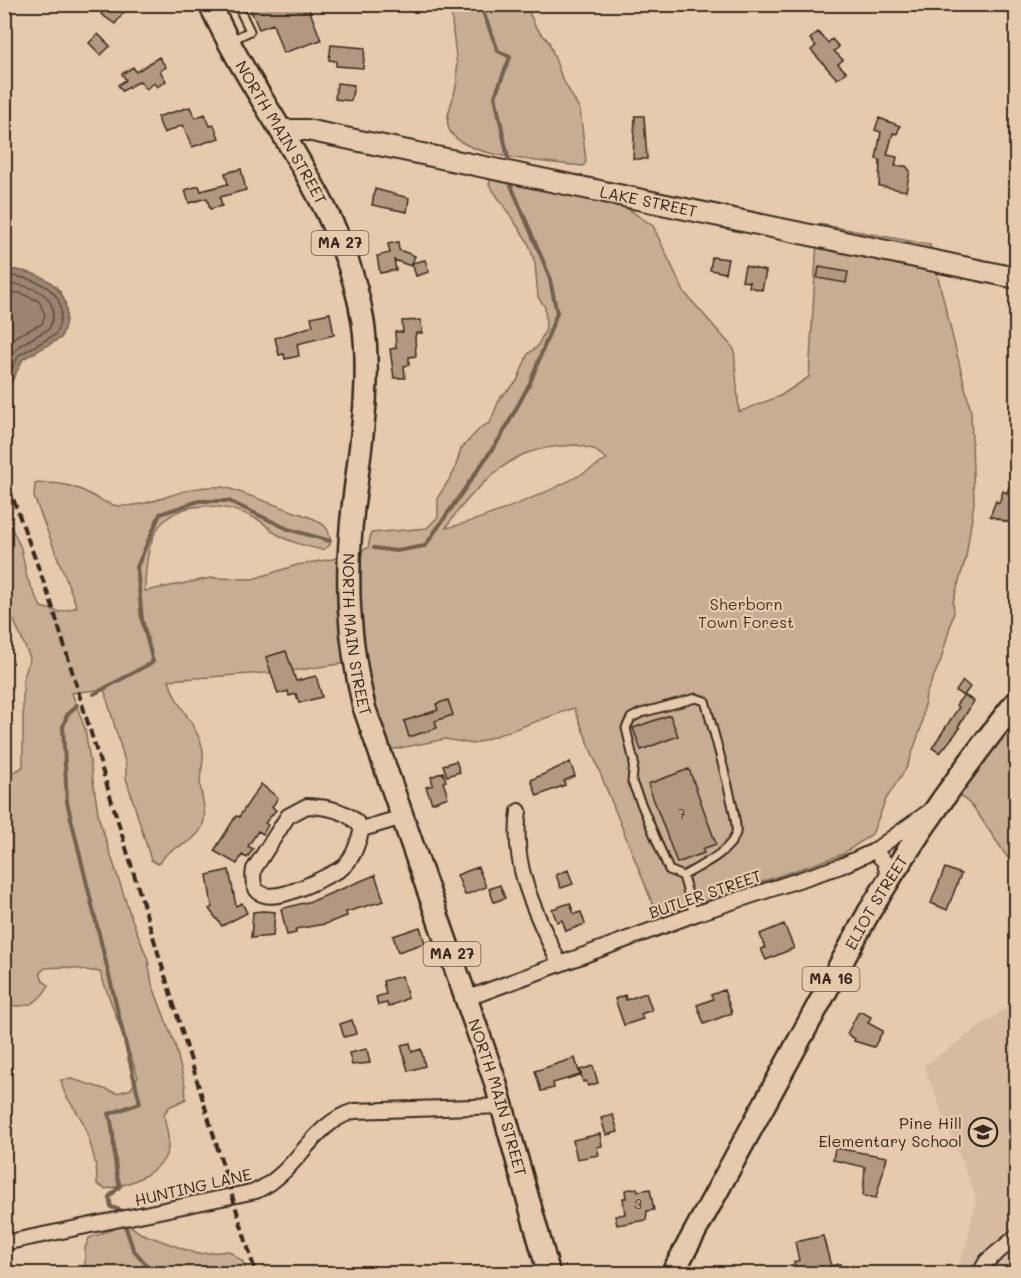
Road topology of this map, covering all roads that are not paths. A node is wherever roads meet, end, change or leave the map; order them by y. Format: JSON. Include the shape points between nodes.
{"nodes":[{"id":1,"x":237,"y":4,"type":"edge"},
{"id":2,"x":214,"y":6,"type":"edge"},
{"id":3,"x":228,"y":42,"type":"junction"},
{"id":4,"x":281,"y":130,"type":"junction"},
{"id":5,"x":1017,"y":278,"type":"edge"},
{"id":6,"x":1017,"y":702,"type":"edge"},
{"id":7,"x":942,"y":802,"type":"junction"},
{"id":8,"x":519,"y":811,"type":"dead end"},
{"id":9,"x":403,"y":817,"type":"junction"},
{"id":10,"x":362,"y":829,"type":"junction"},
{"id":11,"x":874,"y":850,"type":"junction"},
{"id":12,"x":683,"y":876,"type":"junction"},
{"id":13,"x":889,"y":878,"type":"junction"},
{"id":14,"x":694,"y":915,"type":"junction"},
{"id":15,"x":559,"y":963,"type":"junction"},
{"id":16,"x":468,"y":998,"type":"junction"},
{"id":17,"x":503,"y":1106,"type":"junction"},
{"id":18,"x":1017,"y":1237,"type":"edge"},
{"id":19,"x":4,"y":1242,"type":"edge"},
{"id":20,"x":549,"y":1274,"type":"edge"},
{"id":21,"x":672,"y":1274,"type":"edge"},
{"id":22,"x":979,"y":1274,"type":"edge"}],
"edges":[{"from":1,"to":3,"type":"lane","via":[[250,31]]},
{"from":2,"to":3,"type":"main road","name":"NORTH MAIN STREET","number":"MA 27"},
{"from":3,"to":4,"type":"main road","name":"NORTH MAIN STREET","number":"MA 27"},
{"from":4,"to":5,"type":"street","name":"LAKE STREET","via":[[307,130]]},
{"from":4,"to":9,"type":"main road","name":"NORTH MAIN STREET","number":"MA 27","via":[[337,236],[360,306],[366,353],[349,565],[350,636],[364,707]]},
{"from":6,"to":7,"type":"main road","name":"ELIOT STREET","number":"MA 16"},
{"from":7,"to":11,"type":"street","name":"BUTLER STREET"},
{"from":7,"to":13,"type":"main road","name":"ELIOT STREET","number":"MA 16"},
{"from":8,"to":15,"type":"street","via":[[515,838],[520,865],[532,905]]},
{"from":9,"to":10,"type":"street"},
{"from":9,"to":16,"type":"main road","name":"NORTH MAIN STREET","number":"MA 27"},
{"from":10,"to":10,"type":"street","via":[[356,819],[341,812],[299,808],[288,816],[254,869],[256,890],[277,898],[341,869],[356,849]]},
{"from":11,"to":13,"type":"street","via":[[884,861]]},
{"from":11,"to":14,"type":"street","name":"BUTLER STREET","via":[[841,866]]},
{"from":12,"to":12,"type":"lane","via":[[726,848],[736,833],[708,711],[705,701],[696,698],[641,713],[631,718],[626,728],[634,762],[632,783],[669,870]]},
{"from":12,"to":14,"type":"lane"},
{"from":13,"to":21,"type":"main road","name":"ELIOT STREET","number":"MA 16"},
{"from":14,"to":15,"type":"street","name":"BUTLER STREET"},
{"from":15,"to":16,"type":"street","name":"BUTLER STREET"},
{"from":16,"to":17,"type":"main road","name":"NORTH MAIN STREET","number":"MA 27"},
{"from":17,"to":19,"type":"street","name":"HUNTING LANE","via":[[354,1111],[324,1125],[292,1166],[256,1191]]},
{"from":17,"to":20,"type":"main road","name":"NORTH MAIN STREET","number":"MA 27"},
{"from":18,"to":22,"type":"street","via":[[987,1261]]}]}
